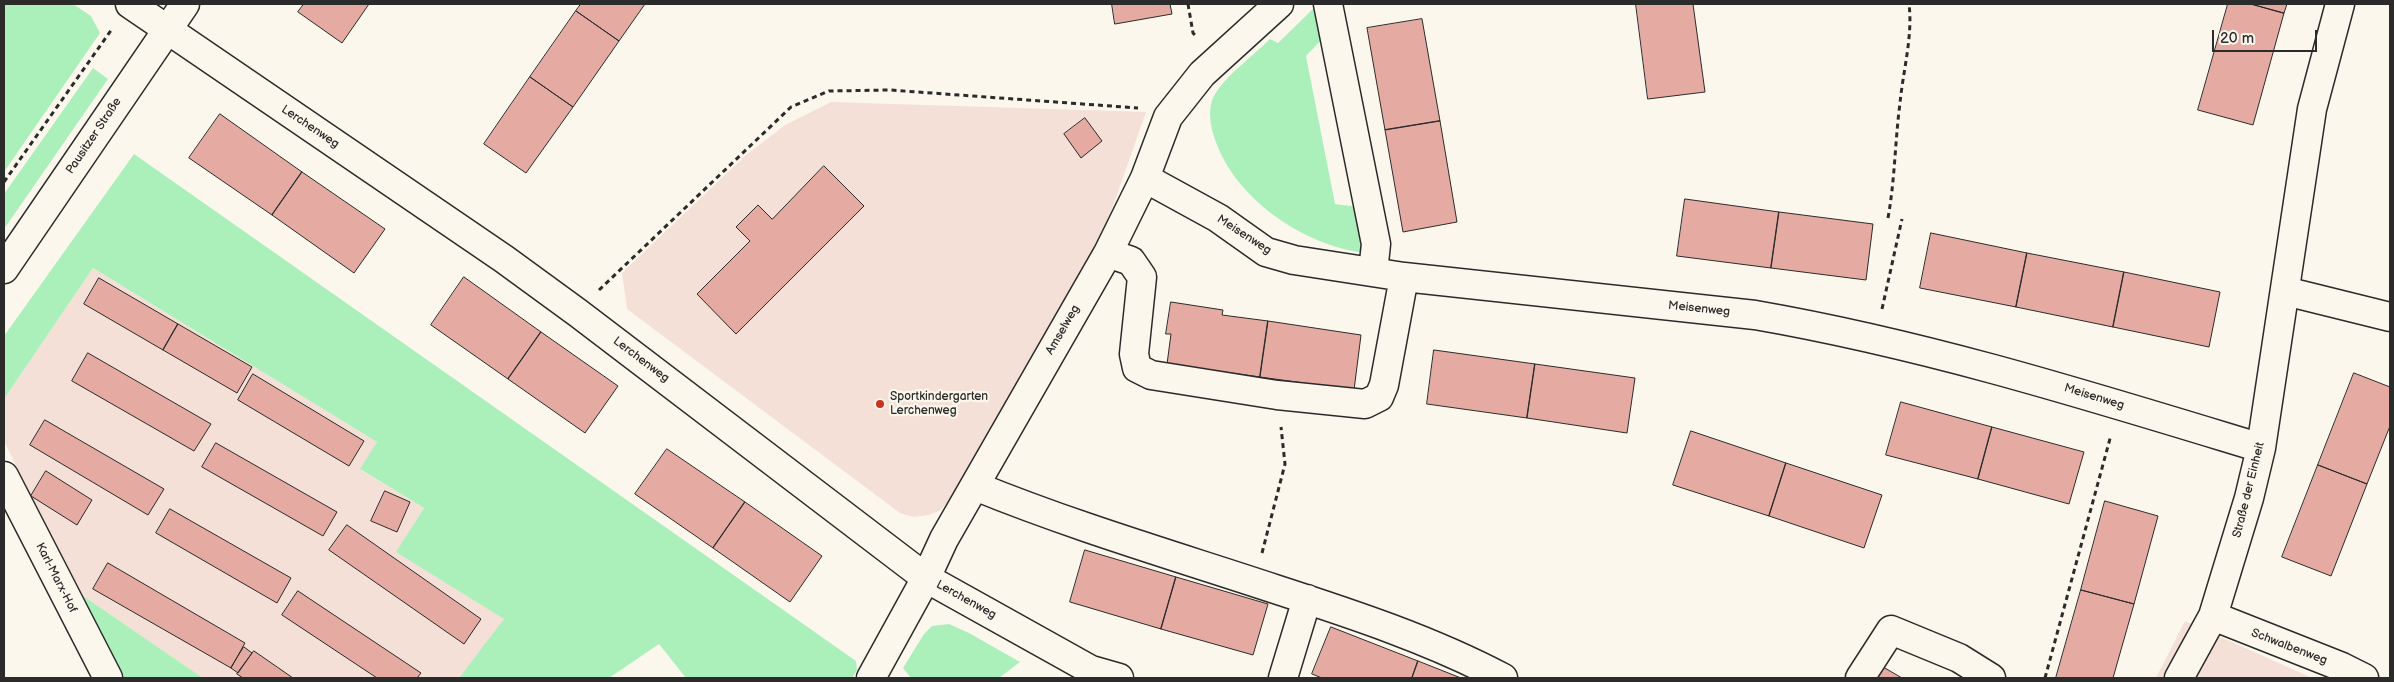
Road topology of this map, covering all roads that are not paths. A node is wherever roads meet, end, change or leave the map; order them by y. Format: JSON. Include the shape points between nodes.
{"nodes":[{"id":1,"x":130,"y":4,"type":"edge"},
{"id":2,"x":185,"y":4,"type":"edge"},
{"id":3,"x":1279,"y":4,"type":"edge"},
{"id":4,"x":1328,"y":4,"type":"edge"},
{"id":5,"x":2340,"y":4,"type":"edge"},
{"id":6,"x":168,"y":30,"type":"junction"},
{"id":7,"x":1145,"y":178,"type":"junction"},
{"id":8,"x":1108,"y":253,"type":"junction"},
{"id":9,"x":4,"y":269,"type":"edge"},
{"id":10,"x":1373,"y":272,"type":"junction"},
{"id":11,"x":1404,"y":277,"type":"junction"},
{"id":12,"x":2285,"y":291,"type":"junction"},
{"id":13,"x":2390,"y":317,"type":"edge"},
{"id":14,"x":2260,"y":448,"type":"junction"},
{"id":15,"x":4,"y":476,"type":"edge"},
{"id":16,"x":975,"y":486,"type":"junction"},
{"id":17,"x":926,"y":578,"type":"junction"},
{"id":18,"x":1307,"y":599,"type":"junction"},
{"id":19,"x":2213,"y":616,"type":"junction"},
{"id":20,"x":108,"y":678,"type":"edge"},
{"id":21,"x":870,"y":678,"type":"edge"},
{"id":22,"x":1119,"y":678,"type":"edge"},
{"id":23,"x":1283,"y":678,"type":"edge"},
{"id":24,"x":1503,"y":678,"type":"edge"},
{"id":25,"x":1860,"y":678,"type":"edge"},
{"id":26,"x":1991,"y":678,"type":"edge"},
{"id":27,"x":2179,"y":678,"type":"edge"},
{"id":28,"x":2364,"y":678,"type":"edge"}],
"edges":[{"from":1,"to":6,"type":"street","name":"Lerchenweg"},
{"from":2,"to":6,"type":"street","name":"Pausitzer Straße"},
{"from":3,"to":7,"type":"street","name":"Amselweg","via":[[1202,74],[1168,116]]},
{"from":4,"to":10,"type":"street","via":[[1376,244]]},
{"from":5,"to":12,"type":"street","name":"Straße der Einheit","via":[[2312,109]]},
{"from":6,"to":9,"type":"street","name":"Pausitzer Straße"},
{"from":6,"to":17,"type":"street","name":"Lerchenweg","via":[[504,259]]},
{"from":7,"to":8,"type":"street","name":"Amselweg"},
{"from":7,"to":10,"type":"street","name":"Meisenweg","via":[[1218,218],[1266,252],[1294,260]]},
{"from":8,"to":11,"type":"street","via":[[1131,261],[1142,277],[1134,354],[1137,368],[1151,375],[1364,404],[1378,397],[1384,386]]},
{"from":8,"to":16,"type":"street","name":"Amselweg"},
{"from":10,"to":11,"type":"street","name":"Meisenweg"},
{"from":11,"to":14,"type":"street","name":"Meisenweg","via":[[1756,315],[1876,338],[1987,366]]},
{"from":12,"to":13,"type":"street"},
{"from":12,"to":14,"type":"street","name":"Straße der Einheit"},
{"from":14,"to":19,"type":"street","name":"Straße der Einheit","via":[[2249,498]]},
{"from":15,"to":20,"type":"street","name":"Karl-Marx-Hof"},
{"from":16,"to":17,"type":"street","name":"Amselweg"},
{"from":16,"to":18,"type":"street","via":[[1037,512]]},
{"from":17,"to":21,"type":"street","name":"Amselweg"},
{"from":17,"to":22,"type":"street","name":"Lerchenweg","via":[[1091,670]]},
{"from":18,"to":23,"type":"street"},
{"from":18,"to":24,"type":"street","via":[[1345,611]]},
{"from":19,"to":27,"type":"street","name":"Straße der Einheit"},
{"from":19,"to":28,"type":"street","name":"Schwalbenweg"},
{"from":25,"to":26,"type":"street","via":[[1891,630],[1959,658]]}]}
